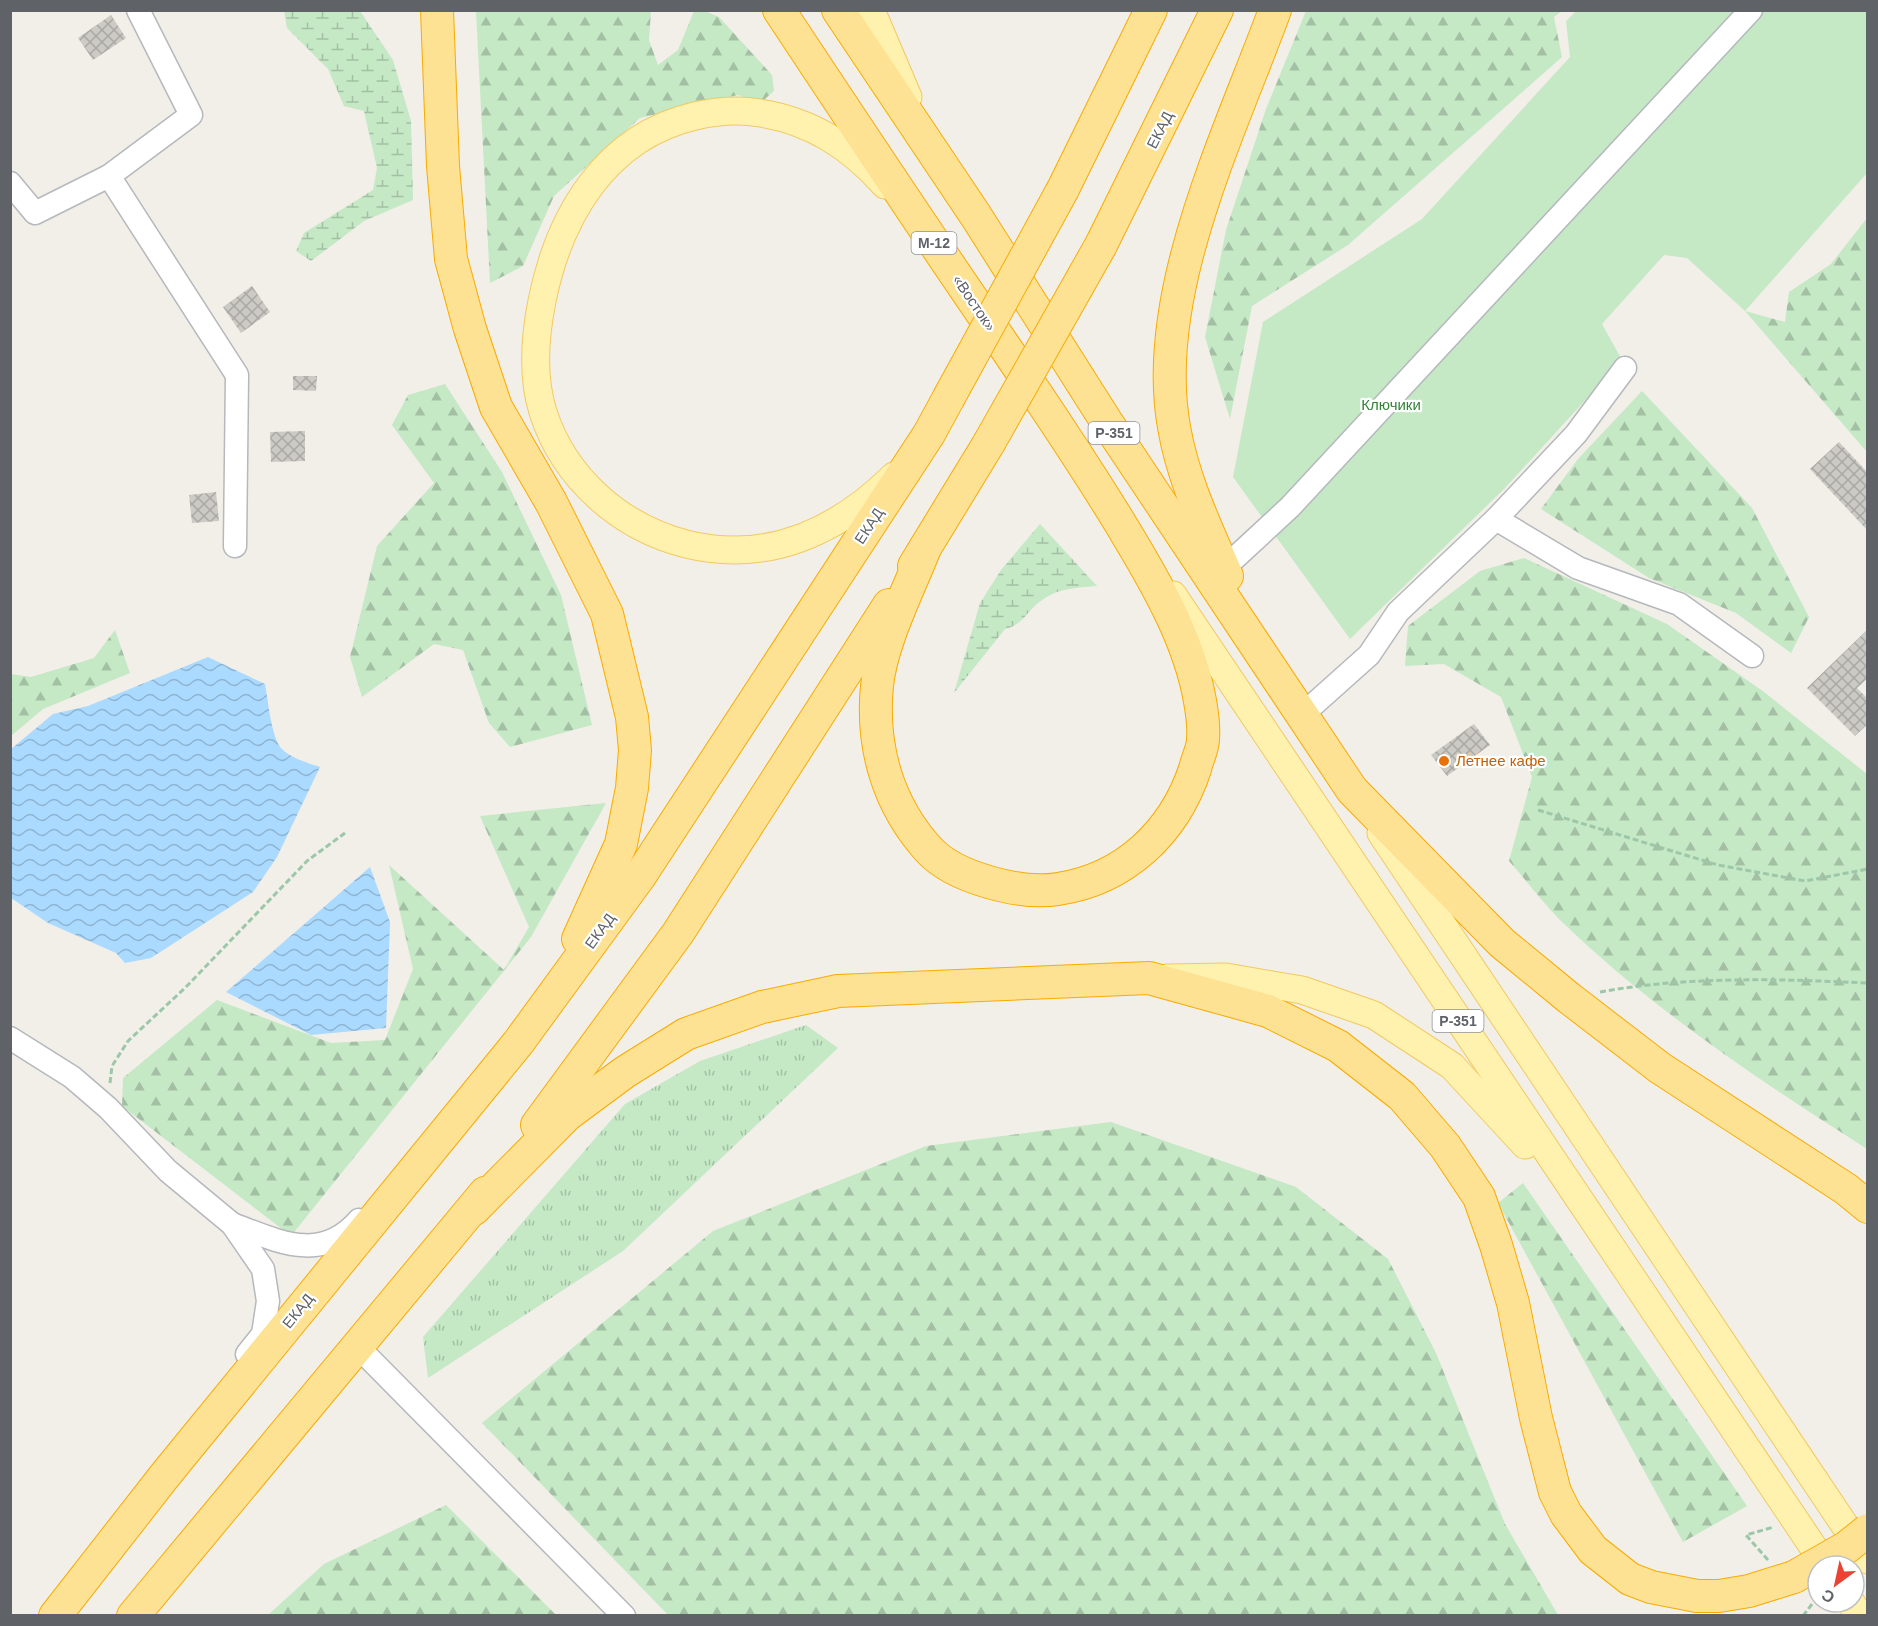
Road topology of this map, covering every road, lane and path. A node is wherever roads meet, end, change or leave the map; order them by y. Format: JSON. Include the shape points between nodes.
{"nodes":[{"id":1,"x":138,"y":10,"type":"edge"},
{"id":2,"x":437,"y":10,"type":"edge"},
{"id":3,"x":779,"y":10,"type":"edge"},
{"id":4,"x":838,"y":10,"type":"edge"},
{"id":5,"x":871,"y":10,"type":"edge"},
{"id":6,"x":1151,"y":10,"type":"edge"},
{"id":7,"x":1216,"y":10,"type":"edge"},
{"id":8,"x":1275,"y":10,"type":"edge"},
{"id":9,"x":1751,"y":10,"type":"edge"},
{"id":10,"x":109,"y":176,"type":"junction"},
{"id":11,"x":10,"y":183,"type":"edge"},
{"id":12,"x":976,"y":216,"type":"junction"},
{"id":13,"x":949,"y":266,"type":"junction"},
{"id":14,"x":1625,"y":368,"type":"dead end"},
{"id":15,"x":929,"y":434,"type":"junction"},
{"id":16,"x":1091,"y":475,"type":"junction"},
{"id":17,"x":1496,"y":519,"type":"junction"},
{"id":18,"x":235,"y":546,"type":"dead end"},
{"id":19,"x":926,"y":548,"type":"junction"},
{"id":20,"x":1216,"y":571,"type":"junction"},
{"id":21,"x":1752,"y":656,"type":"dead end"},
{"id":22,"x":1303,"y":714,"type":"junction"},
{"id":23,"x":1352,"y":790,"type":"junction"},
{"id":24,"x":1538,"y":810,"type":"dead end"},
{"id":25,"x":345,"y":833,"type":"dead end"},
{"id":26,"x":1868,"y":869,"type":"edge"},
{"id":27,"x":1149,"y":978,"type":"junction"},
{"id":28,"x":1868,"y":983,"type":"edge"},
{"id":29,"x":1569,"y":998,"type":"junction"},
{"id":30,"x":10,"y":1038,"type":"edge"},
{"id":31,"x":518,"y":1043,"type":"junction"},
{"id":32,"x":108,"y":1108,"type":"junction"},
{"id":33,"x":450,"y":1125,"type":"junction"},
{"id":34,"x":1580,"y":1204,"type":"junction"},
{"id":35,"x":1868,"y":1207,"type":"edge"},
{"id":36,"x":474,"y":1209,"type":"junction"},
{"id":37,"x":232,"y":1224,"type":"junction"},
{"id":38,"x":358,"y":1347,"type":"junction"},
{"id":39,"x":166,"y":1474,"type":"junction"},
{"id":40,"x":1784,"y":1525,"type":"dead end"},
{"id":41,"x":1868,"y":1530,"type":"edge"},
{"id":42,"x":1818,"y":1554,"type":"edge"},
{"id":43,"x":1839,"y":1554,"type":"edge"},
{"id":44,"x":1868,"y":1560,"type":"edge"},
{"id":45,"x":1806,"y":1586,"type":"edge"},
{"id":46,"x":55,"y":1616,"type":"edge"},
{"id":47,"x":133,"y":1616,"type":"edge"},
{"id":48,"x":624,"y":1616,"type":"edge"},
{"id":49,"x":1803,"y":1616,"type":"edge"}],
"edges":[{"from":1,"to":10,"type":"street","via":[[191,116]]},
{"from":2,"to":31,"type":"highway","via":[[451,259],[496,407],[551,502],[608,614],[632,717],[635,750],[621,844],[579,937]]},
{"from":3,"to":13,"type":"highway","name":"«Восток»","number":"М-12"},
{"from":4,"to":12,"type":"highway","number":"Р-351"},
{"from":5,"to":12,"type":"main road","via":[[922,126]]},
{"from":6,"to":15,"type":"highway","name":"ЕКАД","bridge":true,"via":[[1063,189]]},
{"from":7,"to":19,"type":"highway","name":"ЕКАД","bridge":true,"via":[[1101,245]]},
{"from":8,"to":20,"type":"highway","via":[[1207,194],[1176,299],[1170,360],[1173,425],[1187,484]]},
{"from":9,"to":20,"type":"street","via":[[1290,507]]},
{"from":10,"to":11,"type":"street","via":[[35,213]]},
{"from":10,"to":18,"type":"street","via":[[237,375]]},
{"from":12,"to":20,"type":"highway","number":"Р-351","via":[[1108,424]]},
{"from":13,"to":15,"type":"main road","via":[[884,183],[843,146],[817,129],[742,110],[713,112],[662,126],[624,149],[593,179],[561,234],[546,279],[538,321],[537,381],[542,411],[569,465],[603,502],[636,526],[672,540],[751,550],[791,543],[814,534],[843,519],[878,492],[906,465]]},
{"from":13,"to":16,"type":"highway","name":"«Восток»","number":"М-12"},
{"from":14,"to":17,"type":"street","via":[[1576,434]]},
{"from":15,"to":31,"type":"highway","name":"ЕКАД","via":[[640,876]]},
{"from":16,"to":19,"type":"highway","name":"«Восток»","via":[[1153,578],[1182,639],[1199,699],[1203,741],[1187,791],[1156,840],[1115,871],[1078,886],[1047,891],[1019,889],[972,876],[945,862],[910,829],[879,757],[877,683],[895,622]]},
{"from":16,"to":34,"type":"main road","number":"Р-351"},
{"from":17,"to":21,"type":"street","via":[[1578,568],[1679,604]]},
{"from":17,"to":22,"type":"street","via":[[1398,612],[1369,655]]},
{"from":19,"to":36,"type":"highway","name":"ЕКАД","via":[[678,933]]},
{"from":20,"to":22,"type":"highway","number":"Р-351","via":[[1257,646]]},
{"from":22,"to":23,"type":"highway","number":"Р-351"},
{"from":23,"to":29,"type":"highway","via":[[1502,943]]},
{"from":23,"to":44,"type":"main road","number":"Р-351"},
{"from":24,"to":26,"type":"path","via":[[1718,865],[1805,881]]},
{"from":25,"to":32,"type":"path","via":[[307,861],[128,1041],[112,1066]]},
{"from":27,"to":34,"type":"main road","via":[[1226,977],[1302,990],[1374,1015],[1452,1066]]},
{"from":27,"to":36,"type":"highway","via":[[838,991],[762,1007],[686,1034],[625,1072],[567,1115]]},
{"from":27,"to":45,"type":"highway","via":[[1268,1011],[1338,1046],[1402,1096],[1445,1146],[1479,1197],[1496,1245],[1513,1303],[1555,1492],[1593,1550],[1630,1579],[1698,1596]]},
{"from":28,"to":29,"type":"path","via":[[1808,980],[1644,984]]},
{"from":29,"to":35,"type":"highway","via":[[1660,1068]]},
{"from":30,"to":32,"type":"street","via":[[72,1077]]},
{"from":31,"to":33,"type":"highway","name":"ЕКАД"},
{"from":32,"to":37,"type":"street","via":[[168,1171]]},
{"from":33,"to":37,"type":"street","via":[[397,1176],[348,1234],[328,1245],[304,1247]]},
{"from":33,"to":39,"type":"highway","name":"ЕКАД"},
{"from":34,"to":42,"type":"main road","number":"Р-351"},
{"from":36,"to":38,"type":"highway","name":"ЕКАД"},
{"from":37,"to":39,"type":"street","via":[[263,1269],[268,1301],[263,1334],[195,1421]]},
{"from":38,"to":47,"type":"highway"},
{"from":38,"to":48,"type":"street"},
{"from":39,"to":46,"type":"highway","name":"ЕКАД"},
{"from":40,"to":45,"type":"path","via":[[1746,1535],[1777,1569]]},
{"from":41,"to":43,"type":"highway","bridge":true},
{"from":45,"to":49,"type":"path"}]}
